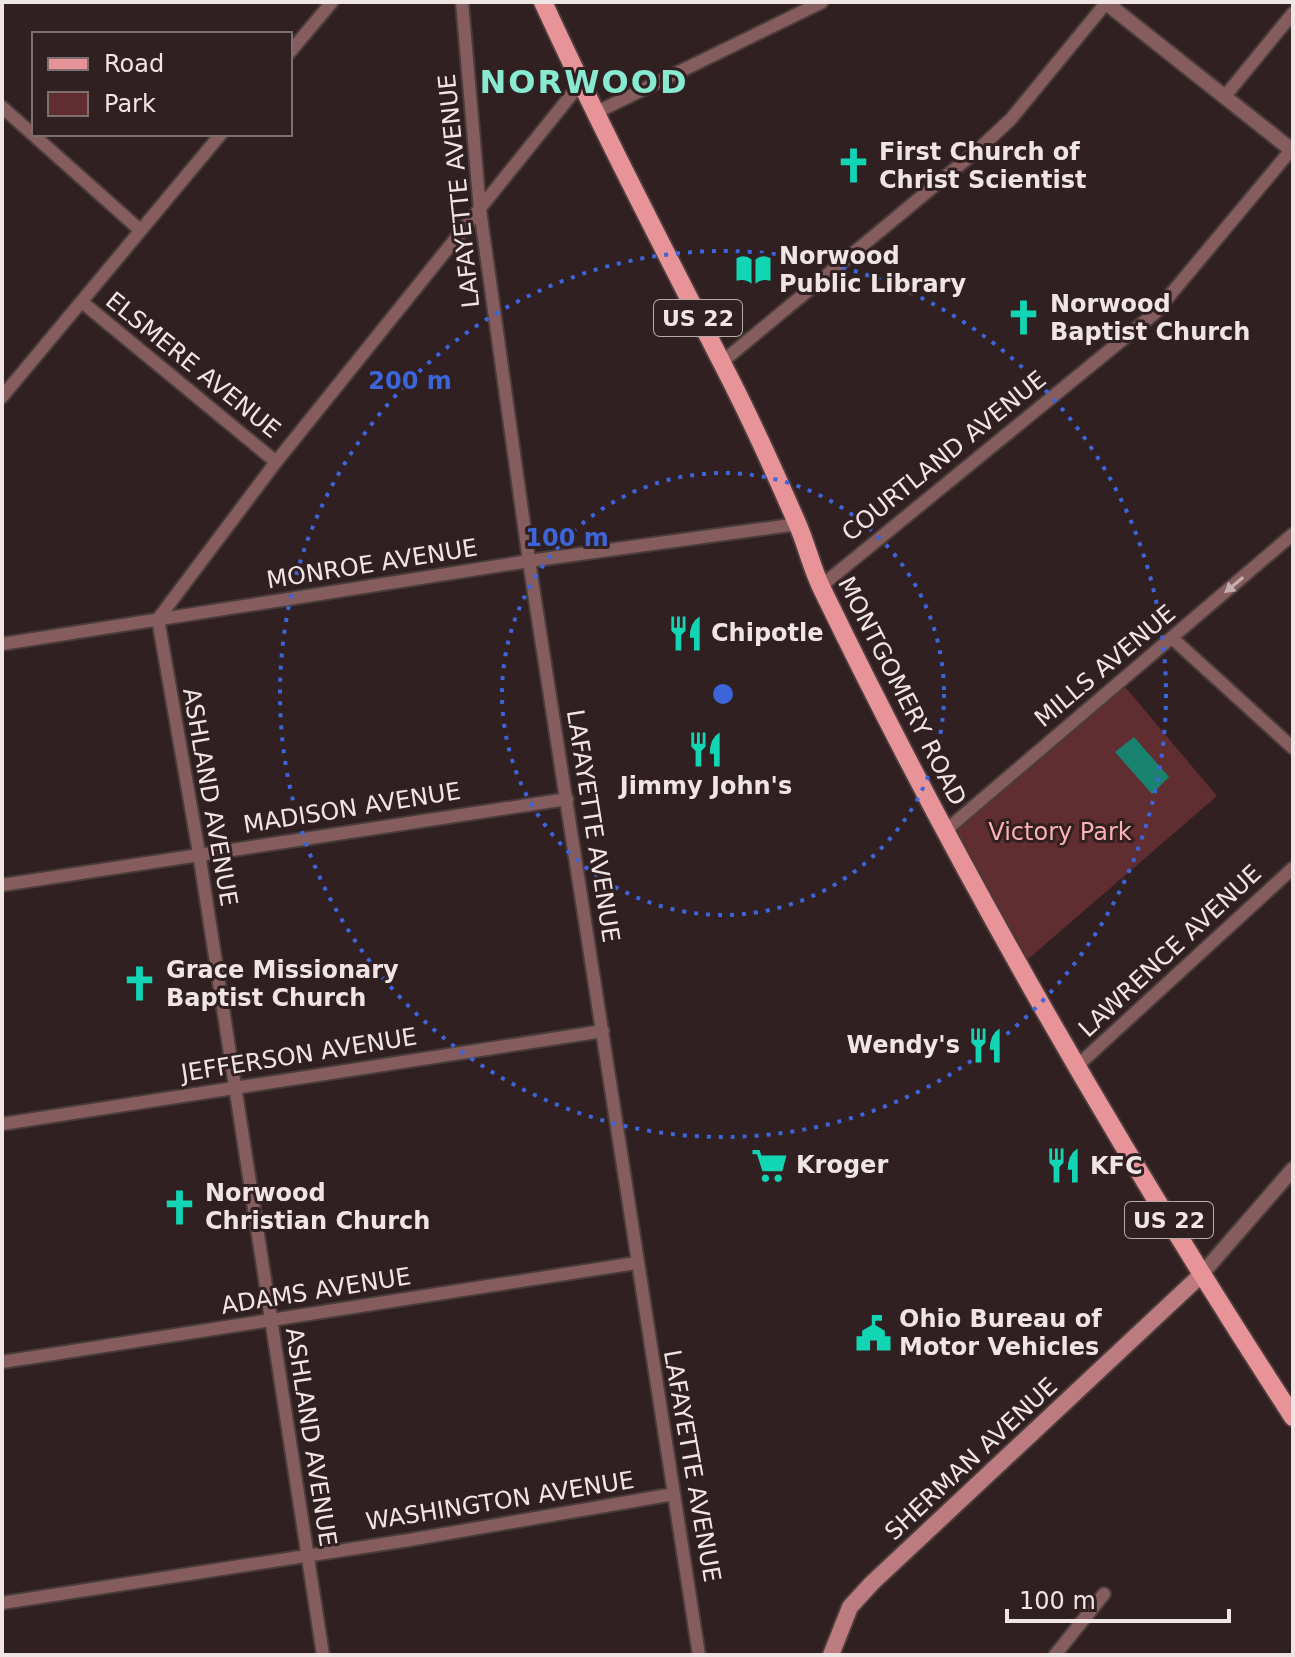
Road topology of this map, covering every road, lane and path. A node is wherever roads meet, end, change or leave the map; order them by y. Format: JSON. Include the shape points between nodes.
{"nodes":[{"id":1,"x":332,"y":2,"type":"edge"},
{"id":2,"x":462,"y":2,"type":"edge"},
{"id":3,"x":543,"y":2,"type":"edge"},
{"id":4,"x":822,"y":2,"type":"edge"},
{"id":5,"x":1106,"y":2,"type":"edge"},
{"id":6,"x":1293,"y":13,"type":"edge"},
{"id":7,"x":292,"y":50,"type":"edge"},
{"id":8,"x":580,"y":84,"type":"junction"},
{"id":9,"x":1226,"y":95,"type":"junction"},
{"id":10,"x":2,"y":107,"type":"edge"},
{"id":11,"x":595,"y":113,"type":"junction"},
{"id":12,"x":32,"y":134,"type":"edge"},
{"id":13,"x":35,"y":136,"type":"edge"},
{"id":14,"x":219,"y":136,"type":"edge"},
{"id":15,"x":1292,"y":150,"type":"edge"},
{"id":16,"x":480,"y":210,"type":"junction"},
{"id":17,"x":140,"y":230,"type":"junction"},
{"id":18,"x":82,"y":302,"type":"junction"},
{"id":19,"x":722,"y":362,"type":"junction"},
{"id":20,"x":2,"y":397,"type":"edge"},
{"id":21,"x":276,"y":462,"type":"junction"},
{"id":22,"x":798,"y":524,"type":"junction"},
{"id":23,"x":1293,"y":534,"type":"edge"},
{"id":24,"x":529,"y":561,"type":"junction"},
{"id":25,"x":820,"y":587,"type":"junction"},
{"id":26,"x":158,"y":619,"type":"junction"},
{"id":27,"x":1172,"y":638,"type":"junction"},
{"id":28,"x":2,"y":644,"type":"edge"},
{"id":29,"x":1293,"y":748,"type":"edge"},
{"id":30,"x":567,"y":799,"type":"junction"},
{"id":31,"x":945,"y":831,"type":"junction"},
{"id":32,"x":199,"y":853,"type":"junction"},
{"id":33,"x":1293,"y":868,"type":"edge"},
{"id":34,"x":2,"y":885,"type":"edge"},
{"id":35,"x":603,"y":1031,"type":"junction"},
{"id":36,"x":1077,"y":1066,"type":"junction"},
{"id":37,"x":233,"y":1086,"type":"junction"},
{"id":38,"x":2,"y":1124,"type":"edge"},
{"id":39,"x":1293,"y":1169,"type":"edge"},
{"id":40,"x":636,"y":1263,"type":"junction"},
{"id":41,"x":1201,"y":1275,"type":"junction"},
{"id":42,"x":270,"y":1319,"type":"junction"},
{"id":43,"x":2,"y":1362,"type":"edge"},
{"id":44,"x":1293,"y":1417,"type":"edge"},
{"id":45,"x":674,"y":1494,"type":"junction"},
{"id":46,"x":307,"y":1554,"type":"junction"},
{"id":47,"x":1104,"y":1594,"type":"dead end"},
{"id":48,"x":2,"y":1603,"type":"edge"},
{"id":49,"x":323,"y":1655,"type":"edge"},
{"id":50,"x":699,"y":1655,"type":"edge"},
{"id":51,"x":831,"y":1655,"type":"edge"},
{"id":52,"x":1055,"y":1655,"type":"edge"}],
"edges":[{"from":1,"to":7,"type":"street"},
{"from":2,"to":16,"type":"street","name":"LAFAYETTE AVENUE"},
{"from":3,"to":8,"type":"main road","name":"MONTGOMERY ROAD","number":"US 22"},
{"from":4,"to":11,"type":"street"},
{"from":5,"to":9,"type":"street"},
{"from":5,"to":19,"type":"street","via":[[1011,119]]},
{"from":6,"to":9,"type":"street"},
{"from":8,"to":11,"type":"main road","name":"MONTGOMERY ROAD","number":"US 22"},
{"from":8,"to":16,"type":"street"},
{"from":9,"to":15,"type":"street"},
{"from":10,"to":12,"type":"street"},
{"from":11,"to":19,"type":"main road","name":"MONTGOMERY ROAD","number":"US 22"},
{"from":13,"to":17,"type":"street"},
{"from":14,"to":17,"type":"street"},
{"from":15,"to":25,"type":"street","name":"COURTLAND AVENUE","via":[[1155,313]]},
{"from":16,"to":21,"type":"street"},
{"from":16,"to":24,"type":"street","name":"LAFAYETTE AVENUE"},
{"from":17,"to":18,"type":"street"},
{"from":18,"to":20,"type":"street"},
{"from":18,"to":21,"type":"street","name":"ELSMERE AVENUE"},
{"from":19,"to":22,"type":"main road","name":"MONTGOMERY ROAD","number":"US 22"},
{"from":21,"to":26,"type":"street"},
{"from":22,"to":24,"type":"street","name":"MONROE AVENUE"},
{"from":22,"to":25,"type":"main road","name":"MONTGOMERY ROAD","number":"US 22"},
{"from":23,"to":27,"type":"street","name":"MILLS AVENUE","one_way":true},
{"from":24,"to":26,"type":"street","name":"MONROE AVENUE"},
{"from":24,"to":30,"type":"street","name":"LAFAYETTE AVENUE"},
{"from":25,"to":31,"type":"main road","name":"MONTGOMERY ROAD","number":"US 22"},
{"from":26,"to":28,"type":"street","name":"MONROE AVENUE"},
{"from":26,"to":32,"type":"street","name":"ASHLAND AVENUE"},
{"from":27,"to":29,"type":"street"},
{"from":27,"to":31,"type":"street","name":"MILLS AVENUE"},
{"from":30,"to":32,"type":"street","name":"MADISON AVENUE"},
{"from":30,"to":35,"type":"street","name":"LAFAYETTE AVENUE"},
{"from":31,"to":36,"type":"main road","name":"MONTGOMERY ROAD","number":"US 22"},
{"from":32,"to":34,"type":"street","name":"MADISON AVENUE"},
{"from":32,"to":37,"type":"street","name":"ASHLAND AVENUE"},
{"from":33,"to":36,"type":"street","name":"LAWRENCE AVENUE"},
{"from":35,"to":37,"type":"street","name":"JEFFERSON AVENUE"},
{"from":35,"to":40,"type":"street","name":"LAFAYETTE AVENUE"},
{"from":36,"to":41,"type":"main road","name":"MONTGOMERY ROAD","number":"US 22"},
{"from":37,"to":38,"type":"street","name":"JEFFERSON AVENUE"},
{"from":37,"to":42,"type":"street","name":"ASHLAND AVENUE"},
{"from":39,"to":41,"type":"street","name":"SHERMAN AVENUE"},
{"from":40,"to":42,"type":"street","name":"ADAMS AVENUE"},
{"from":40,"to":45,"type":"street","name":"LAFAYETTE AVENUE"},
{"from":41,"to":44,"type":"main road","name":"MONTGOMERY ROAD","number":"US 22"},
{"from":41,"to":51,"type":"main road","name":"SHERMAN AVENUE","via":[[872,1583],[850,1607]]},
{"from":42,"to":43,"type":"street","name":"ADAMS AVENUE"},
{"from":42,"to":46,"type":"street","name":"ASHLAND AVENUE"},
{"from":45,"to":46,"type":"street","name":"WASHINGTON AVENUE"},
{"from":45,"to":50,"type":"street","name":"LAFAYETTE AVENUE"},
{"from":46,"to":48,"type":"street","name":"WASHINGTON AVENUE"},
{"from":46,"to":49,"type":"street","name":"ASHLAND AVENUE"},
{"from":47,"to":52,"type":"street"}]}
